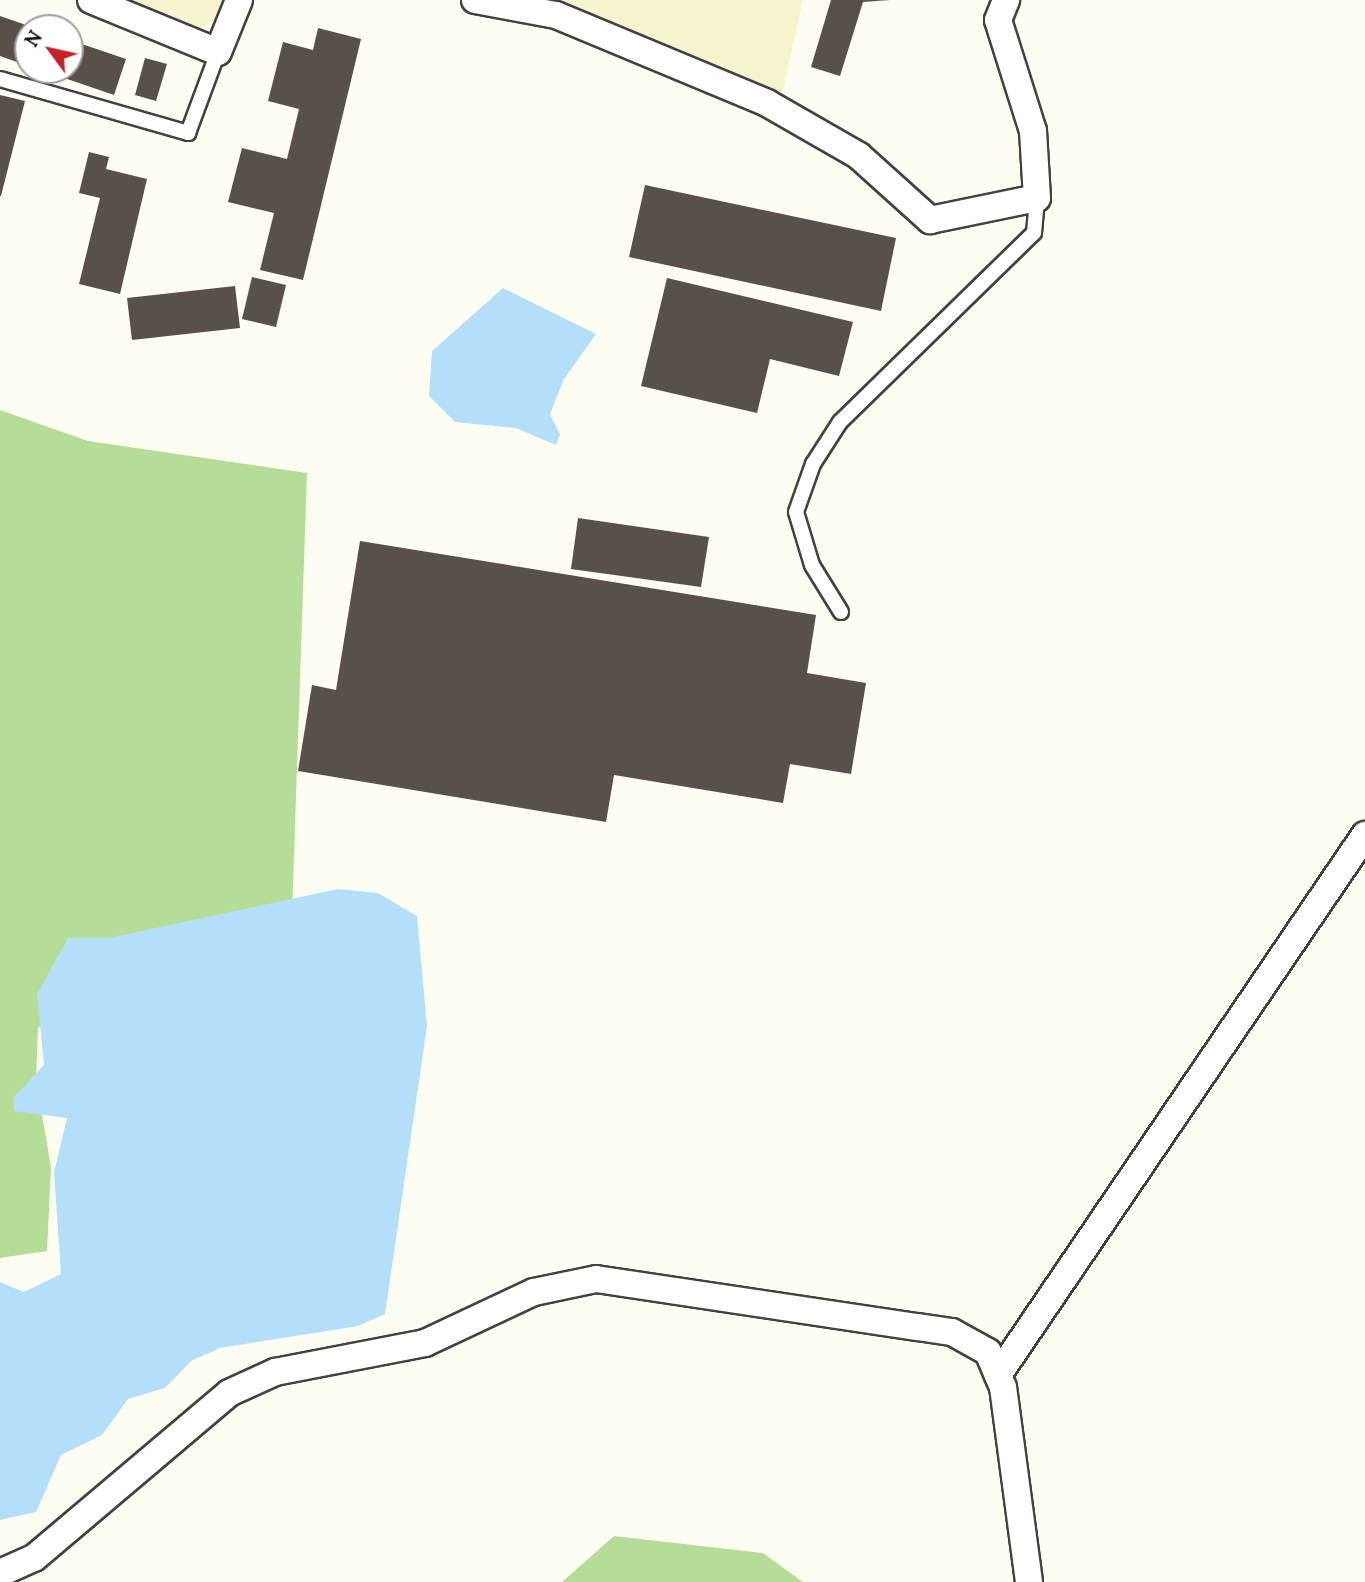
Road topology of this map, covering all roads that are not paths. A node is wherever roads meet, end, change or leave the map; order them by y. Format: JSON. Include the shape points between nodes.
{"nodes":[{"id":1,"x":91,"y":0,"type":"edge"},
{"id":2,"x":239,"y":0,"type":"edge"},
{"id":3,"x":475,"y":0,"type":"edge"},
{"id":4,"x":1006,"y":0,"type":"edge"},
{"id":5,"x":218,"y":52,"type":"junction"},
{"id":6,"x":0,"y":79,"type":"edge"},
{"id":7,"x":1037,"y":198,"type":"junction"},
{"id":8,"x":841,"y":611,"type":"dead end"},
{"id":9,"x":1362,"y":845,"type":"edge"},
{"id":10,"x":998,"y":1374,"type":"junction"},
{"id":11,"x":0,"y":1573,"type":"edge"},
{"id":12,"x":1029,"y":1582,"type":"edge"}],
"edges":[{"from":1,"to":5,"type":"street"},
{"from":2,"to":5,"type":"street"},
{"from":3,"to":7,"type":"street","via":[[556,15],[767,103],[859,156],[930,219]]},
{"from":4,"to":7,"type":"street","via":[[998,20],[1033,131]]},
{"from":5,"to":6,"type":"lane","via":[[188,133]]},
{"from":7,"to":8,"type":"lane","via":[[1034,233],[840,422],[813,464],[796,512],[812,565]]},
{"from":9,"to":10,"type":"street"},
{"from":10,"to":11,"type":"street","via":[[988,1352],[952,1332],[596,1279],[534,1292],[425,1343],[275,1372],[229,1393],[34,1558]]},
{"from":10,"to":12,"type":"street"}]}
